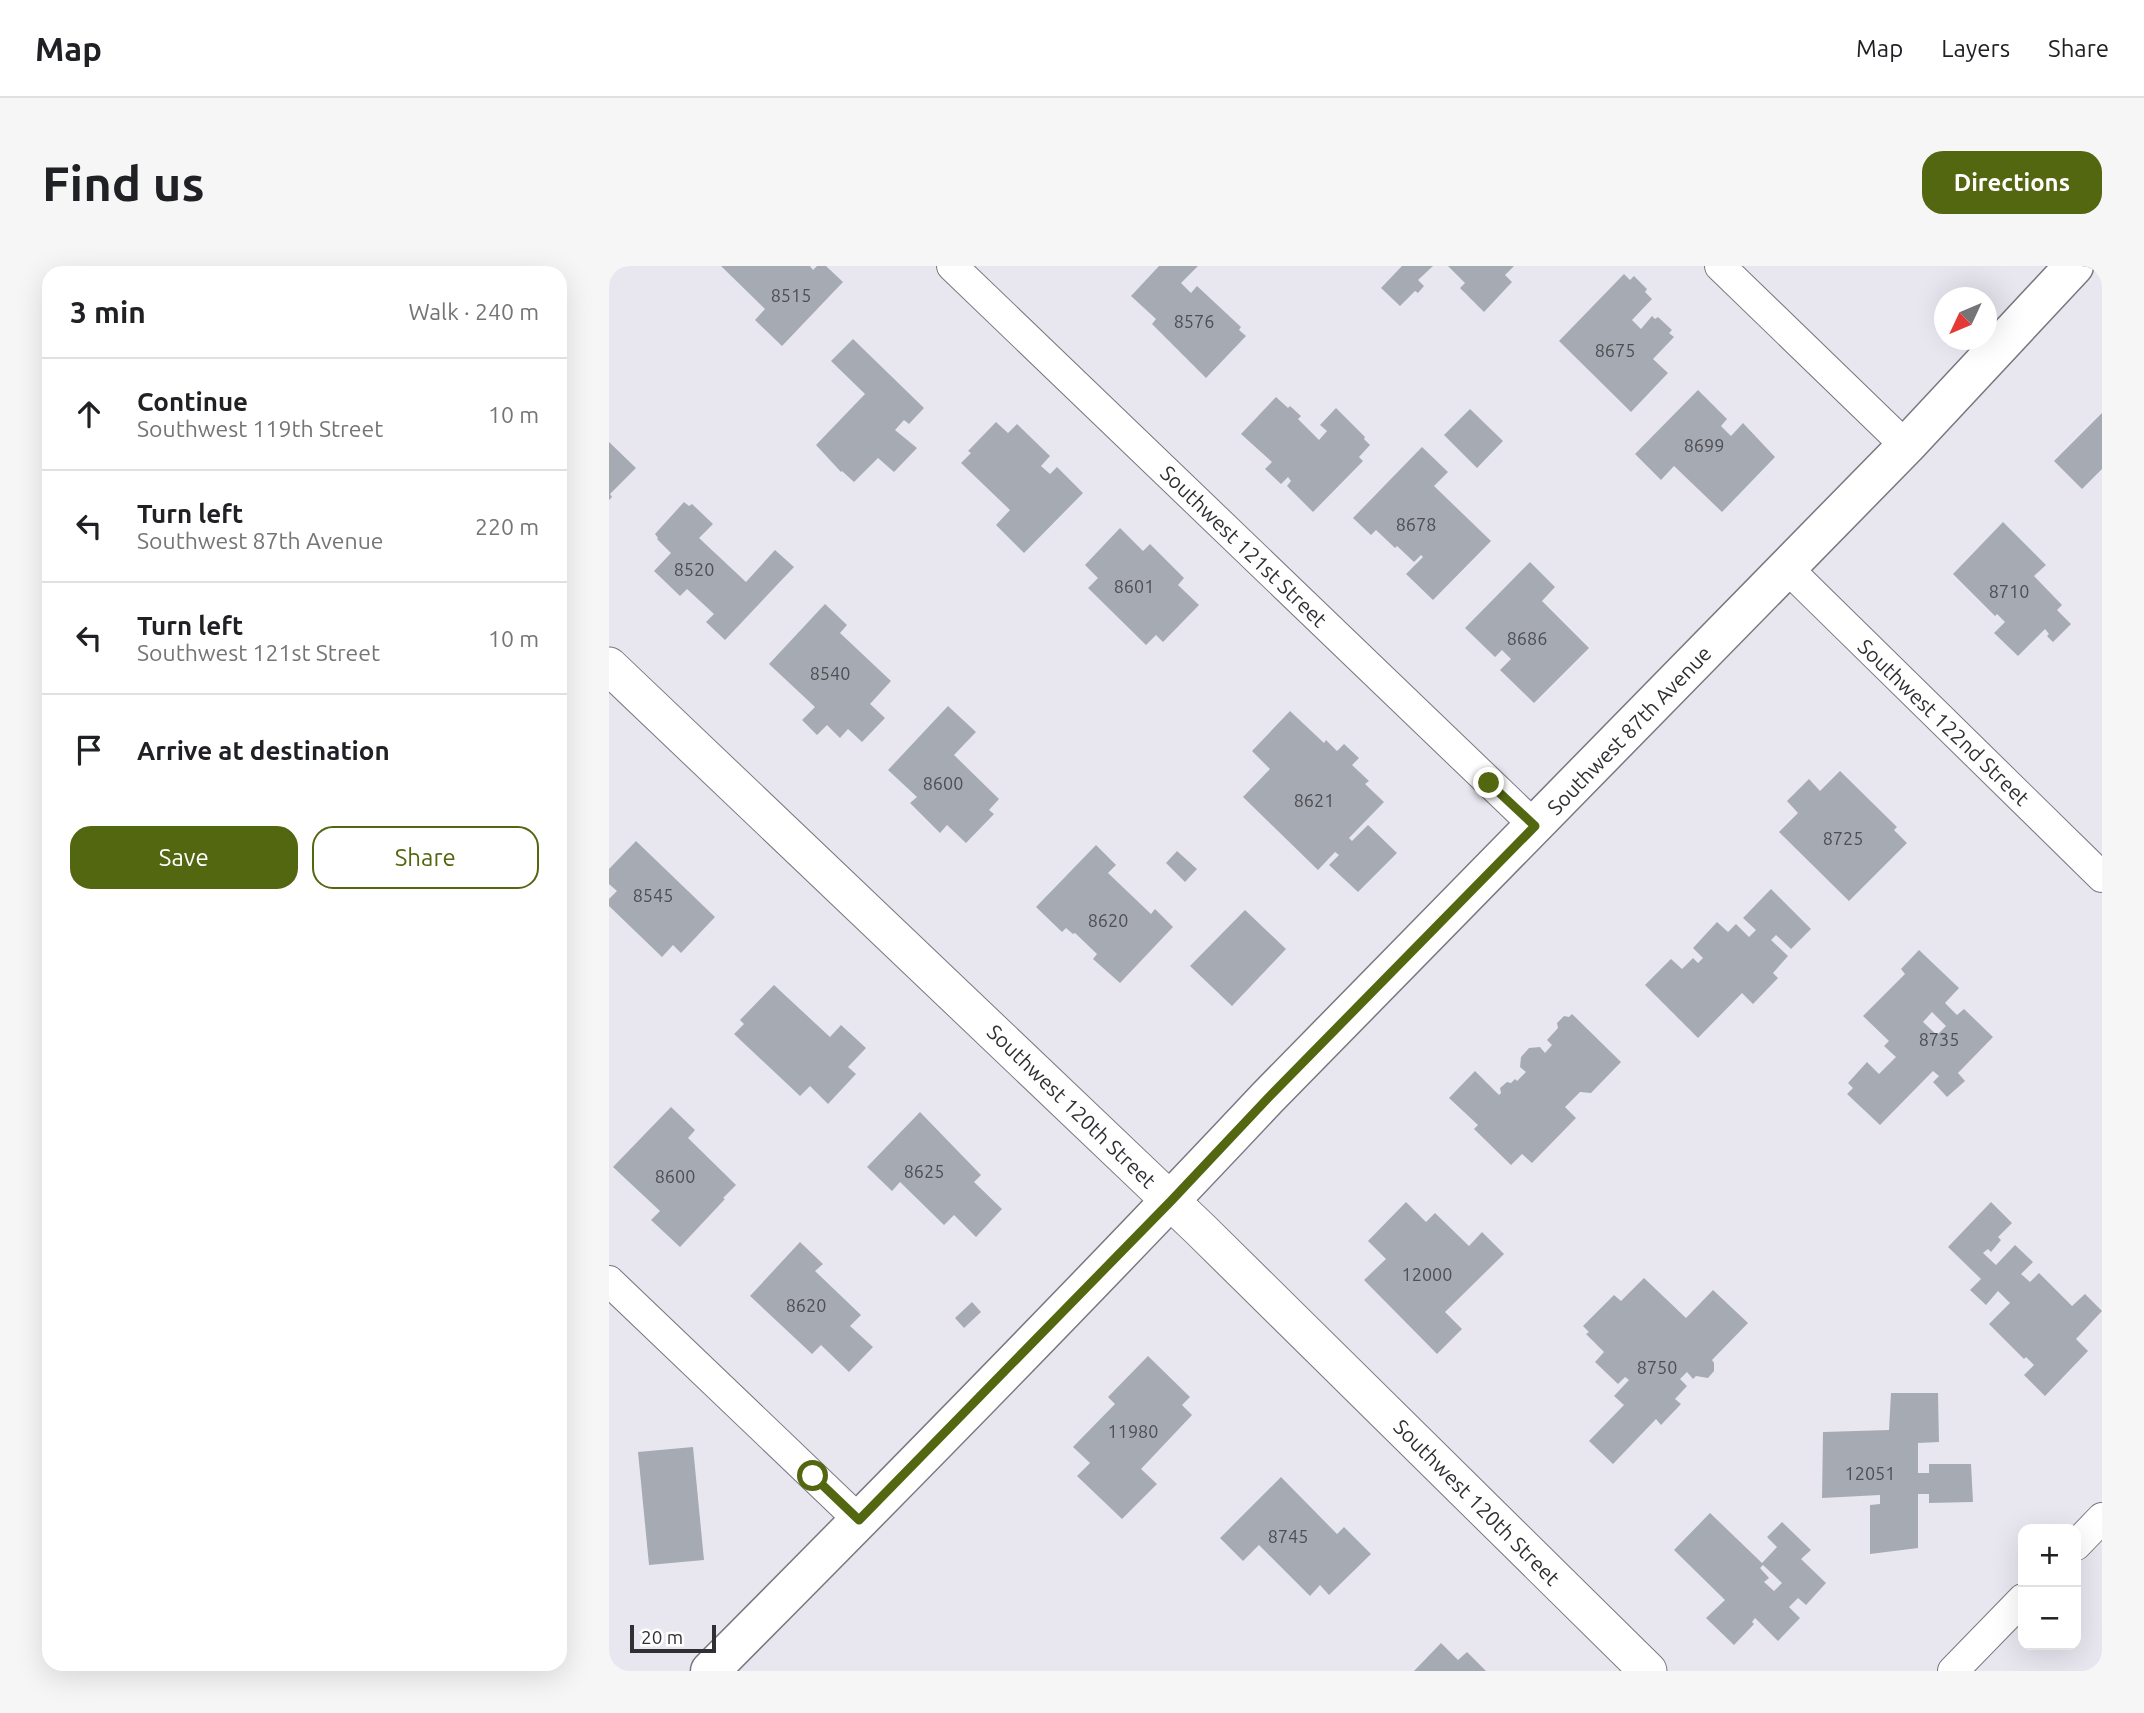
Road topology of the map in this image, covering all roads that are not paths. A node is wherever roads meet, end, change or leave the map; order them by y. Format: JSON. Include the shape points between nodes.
{"nodes":[{"id":1,"x":953,"y":266,"type":"edge"},
{"id":2,"x":1720,"y":266,"type":"edge"},
{"id":3,"x":2074,"y":266,"type":"edge"},
{"id":4,"x":1906,"y":446,"type":"junction"},
{"id":5,"x":1786,"y":567,"type":"junction"},
{"id":6,"x":609,"y":666,"type":"edge"},
{"id":7,"x":1535,"y":826,"type":"junction"},
{"id":8,"x":2102,"y":877,"type":"edge"},
{"id":9,"x":1171,"y":1201,"type":"junction"},
{"id":10,"x":609,"y":1281,"type":"edge"},
{"id":11,"x":2102,"y":1518,"type":"edge"},
{"id":12,"x":859,"y":1520,"type":"junction"},
{"id":13,"x":2081,"y":1540,"type":"edge"},
{"id":14,"x":2018,"y":1604,"type":"edge"},
{"id":15,"x":710,"y":1671,"type":"edge"},
{"id":16,"x":1648,"y":1671,"type":"edge"},
{"id":17,"x":1953,"y":1671,"type":"edge"}],
"edges":[{"from":1,"to":7,"type":"street","name":"Southwest 121st Street"},
{"from":2,"to":4,"type":"street"},
{"from":3,"to":4,"type":"main road","name":"Southwest 87th Avenue"},
{"from":4,"to":5,"type":"main road","name":"Southwest 87th Avenue"},
{"from":5,"to":7,"type":"main road","name":"Southwest 87th Avenue"},
{"from":5,"to":8,"type":"street","name":"Southwest 122nd Street"},
{"from":6,"to":9,"type":"street","name":"Southwest 120th Street"},
{"from":7,"to":9,"type":"main road","name":"Southwest 87th Avenue"},
{"from":9,"to":12,"type":"main road","name":"Southwest 87th Avenue"},
{"from":9,"to":16,"type":"street","name":"Southwest 120th Street"},
{"from":10,"to":12,"type":"street"},
{"from":11,"to":13,"type":"street"},
{"from":12,"to":15,"type":"main road","name":"Southwest 87th Avenue"},
{"from":14,"to":17,"type":"street"}]}
